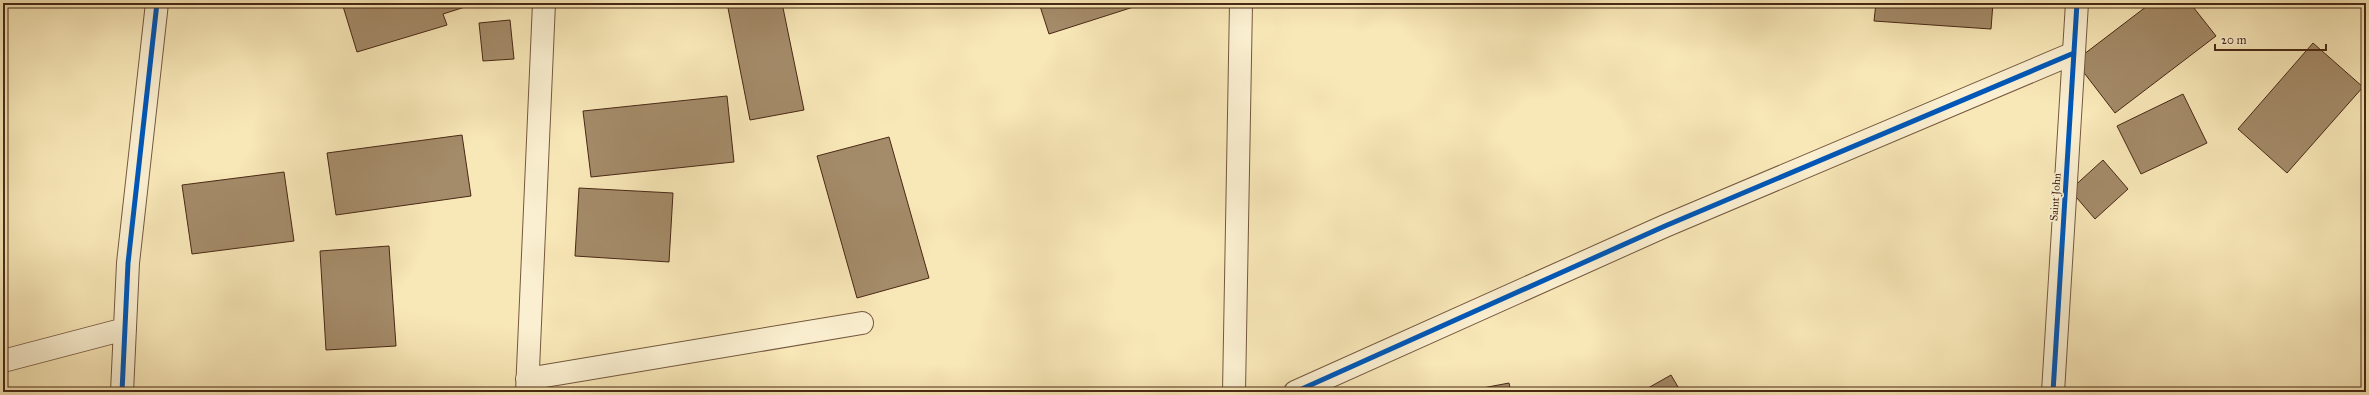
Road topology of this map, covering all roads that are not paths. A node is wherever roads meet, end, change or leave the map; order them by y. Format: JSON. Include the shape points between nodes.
{"nodes":[{"id":1,"x":156,"y":3,"type":"edge"},
{"id":2,"x":544,"y":3,"type":"edge"},
{"id":3,"x":1241,"y":3,"type":"edge"},
{"id":4,"x":2077,"y":3,"type":"edge"},
{"id":5,"x":2074,"y":53,"type":"junction"},
{"id":6,"x":862,"y":323,"type":"dead end"},
{"id":7,"x":125,"y":329,"type":"junction"},
{"id":8,"x":3,"y":361,"type":"edge"},
{"id":9,"x":527,"y":386,"type":"edge"},
{"id":10,"x":122,"y":392,"type":"edge"},
{"id":11,"x":1234,"y":392,"type":"edge"},
{"id":12,"x":1295,"y":392,"type":"edge"},
{"id":13,"x":2053,"y":392,"type":"edge"}],
"edges":[{"from":1,"to":7,"type":"street","via":[[128,263]]},
{"from":2,"to":9,"type":"street"},
{"from":3,"to":11,"type":"street"},
{"from":4,"to":5,"type":"street","name":"Saint John"},
{"from":5,"to":12,"type":"street","via":[[1665,226]]},
{"from":5,"to":13,"type":"street","name":"Saint John"},
{"from":6,"to":9,"type":"street"},
{"from":7,"to":8,"type":"street"},
{"from":7,"to":10,"type":"street"}]}
